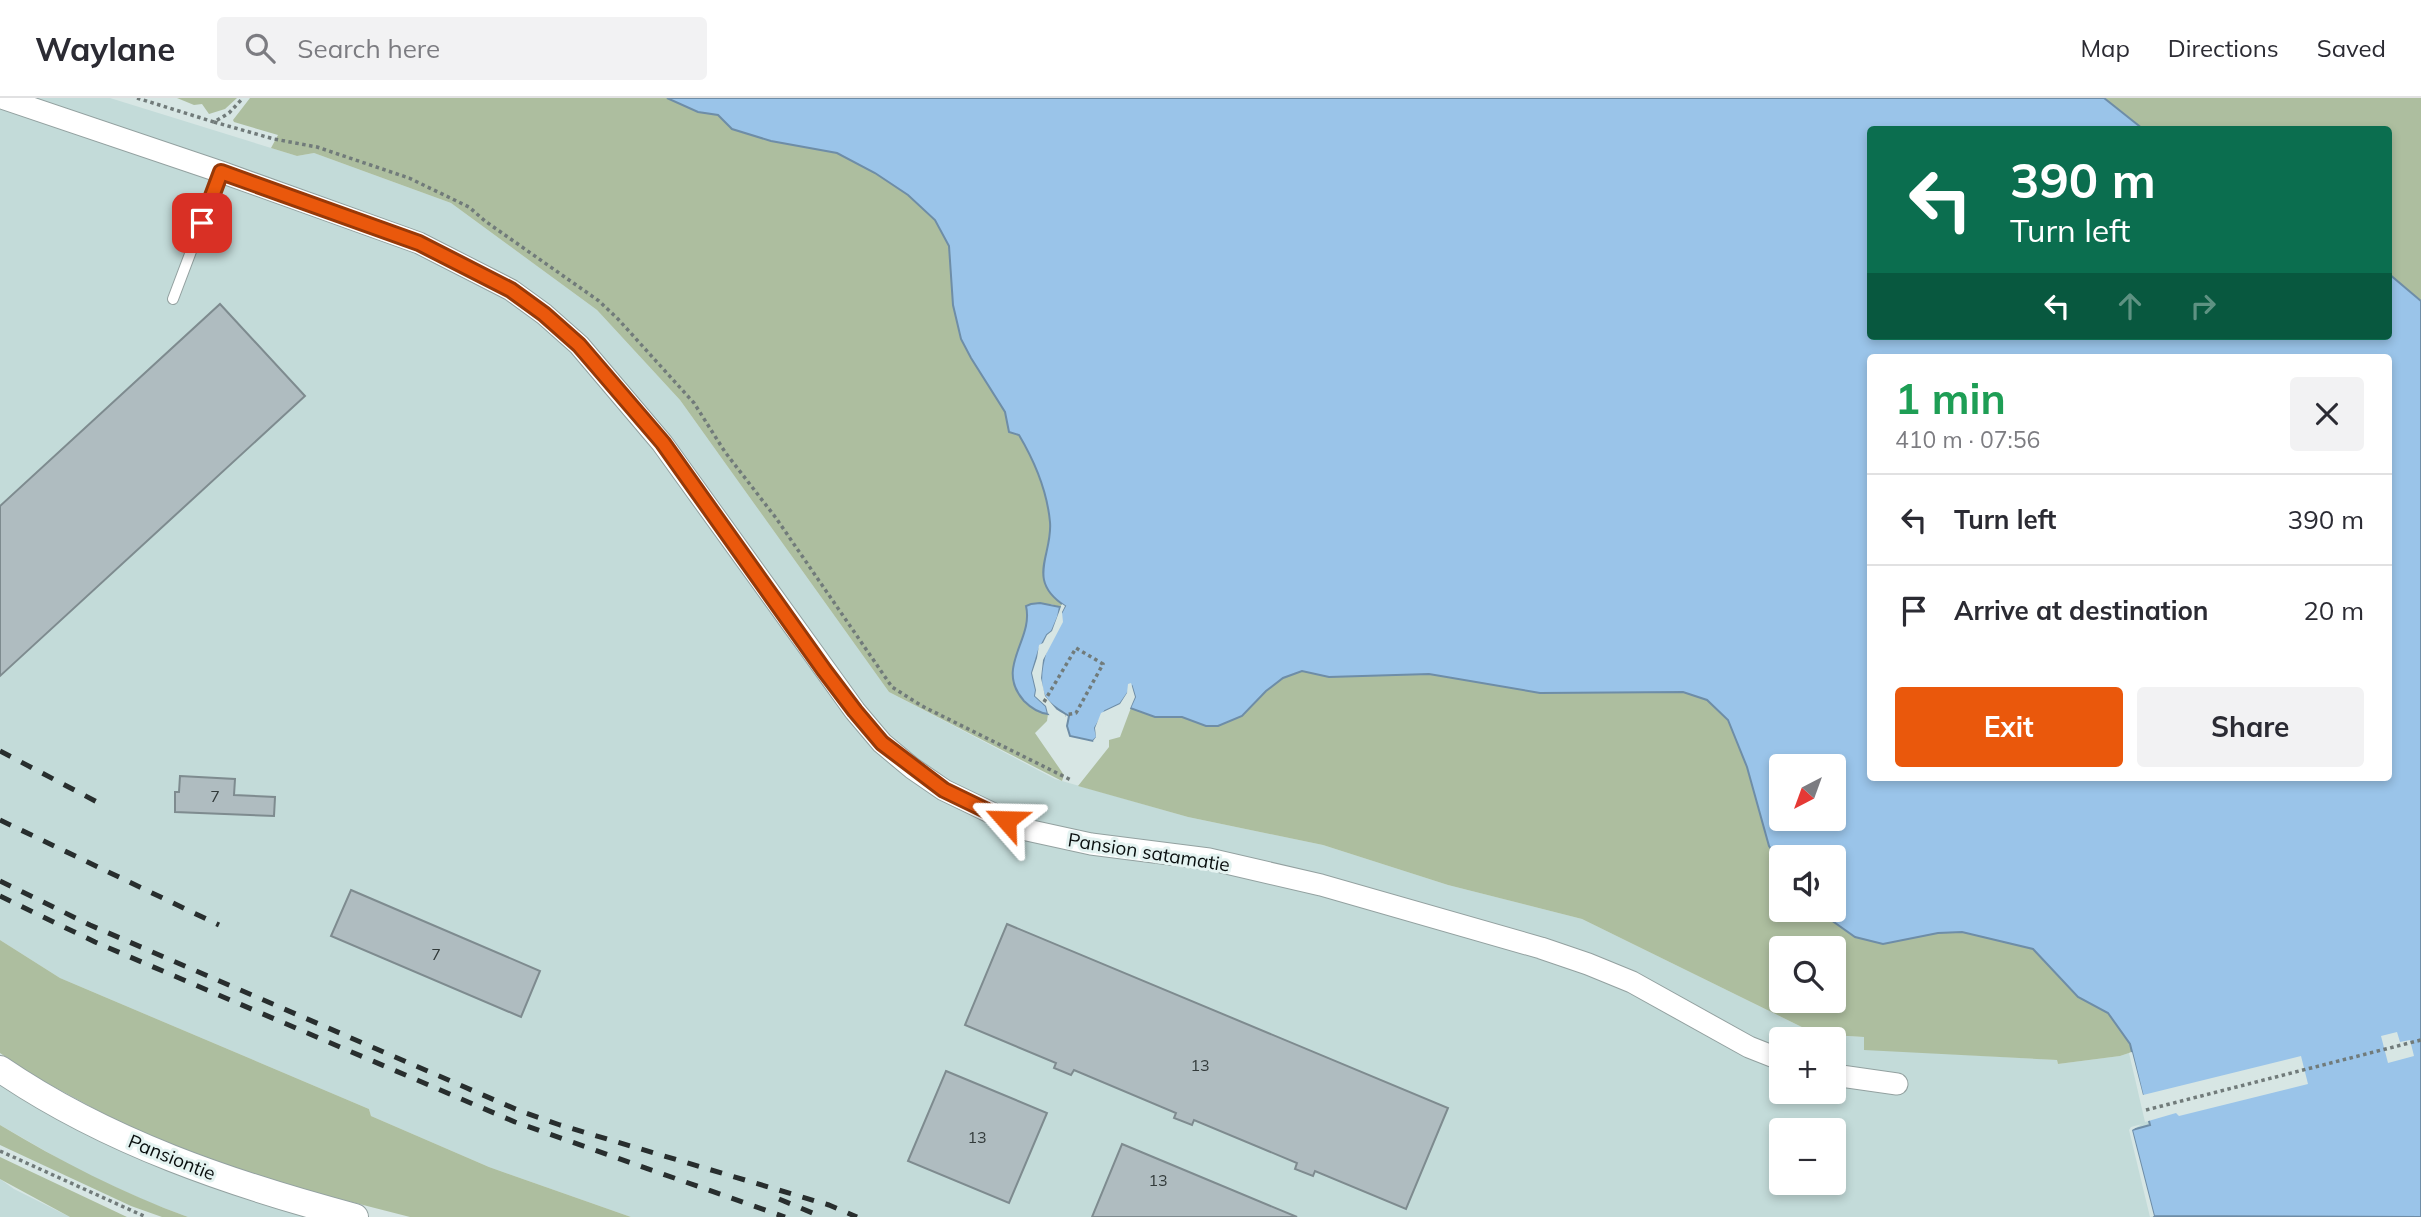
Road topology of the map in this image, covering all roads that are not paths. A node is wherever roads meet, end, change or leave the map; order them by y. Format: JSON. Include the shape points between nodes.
{"nodes":[{"id":1,"x":2,"y":98,"type":"edge"},
{"id":2,"x":0,"y":108,"type":"edge"},
{"id":3,"x":43,"y":114,"type":"junction"},
{"id":4,"x":221,"y":172,"type":"junction"},
{"id":5,"x":173,"y":299,"type":"dead end"},
{"id":6,"x":1769,"y":1055,"type":"edge"},
{"id":7,"x":0,"y":1069,"type":"edge"},
{"id":8,"x":1846,"y":1077,"type":"edge"},
{"id":9,"x":1897,"y":1084,"type":"dead end"},
{"id":10,"x":355,"y":1217,"type":"edge"}],
"edges":[{"from":1,"to":3,"type":"street","name":"Pansion satamatie"},
{"from":2,"to":3,"type":"street","name":"Pansion satamatie"},
{"from":3,"to":4,"type":"street","name":"Pansion satamatie"},
{"from":4,"to":5,"type":"lane"},
{"from":4,"to":6,"type":"street","name":"Pansion satamatie","via":[[419,243],[511,290],[544,314],[579,345],[663,443],[855,711],[882,743],[944,790],[1027,830],[1091,844],[1209,859],[1541,948],[1632,982]]},
{"from":7,"to":10,"type":"street","name":"Pansiontie","via":[[70,1111],[168,1157],[234,1182]]},
{"from":8,"to":9,"type":"street"}]}
